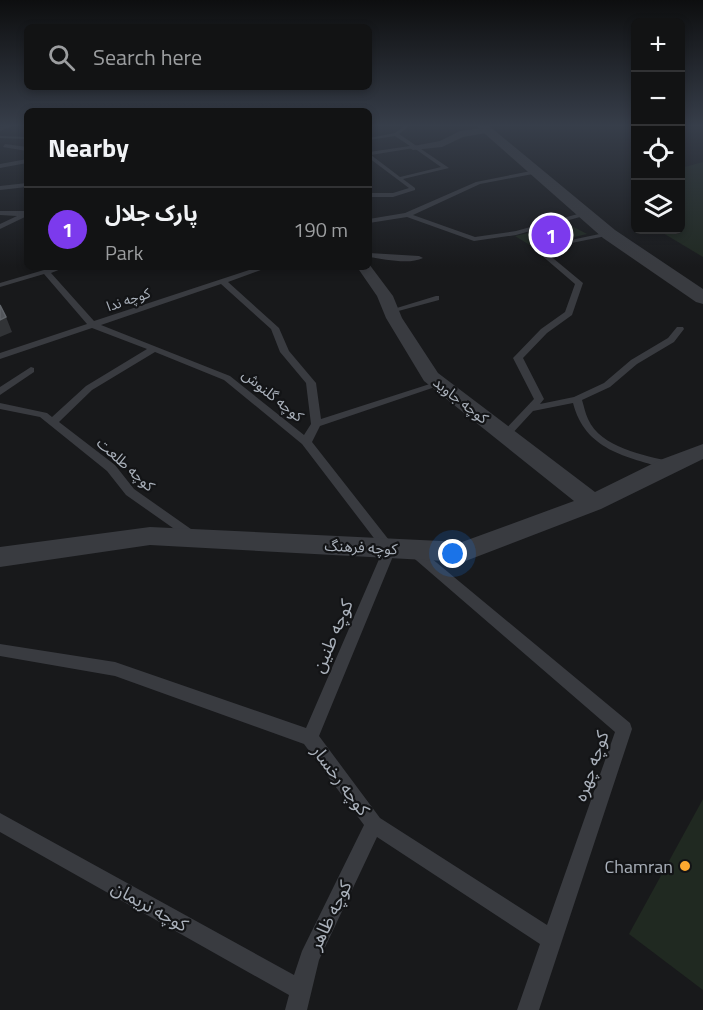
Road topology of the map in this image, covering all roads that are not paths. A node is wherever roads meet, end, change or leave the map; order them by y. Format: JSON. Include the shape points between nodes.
{"nodes":[{"id":1,"x":393,"y":172,"type":"edge"},
{"id":2,"x":427,"y":172,"type":"edge"},
{"id":3,"x":536,"y":172,"type":"joint"},
{"id":4,"x":551,"y":172,"type":"edge"},
{"id":5,"x":401,"y":178,"type":"junction"},
{"id":6,"x":24,"y":185,"type":"edge"},
{"id":7,"x":0,"y":188,"type":"edge"},
{"id":8,"x":372,"y":195,"type":"edge"},
{"id":9,"x":0,"y":213,"type":"edge"},
{"id":10,"x":24,"y":214,"type":"edge"},
{"id":11,"x":407,"y":214,"type":"junction"},
{"id":12,"x":585,"y":214,"type":"junction"},
{"id":13,"x":24,"y":215,"type":"edge"},
{"id":14,"x":372,"y":220,"type":"edge"},
{"id":15,"x":24,"y":223,"type":"edge"},
{"id":16,"x":0,"y":227,"type":"edge"},
{"id":17,"x":609,"y":234,"type":"junction"},
{"id":18,"x":372,"y":255,"type":"edge"},
{"id":19,"x":419,"y":258,"type":"dead end"},
{"id":20,"x":687,"y":268,"type":"dead end"},
{"id":21,"x":54,"y":270,"type":"edge"},
{"id":22,"x":257,"y":270,"type":"edge"},
{"id":23,"x":366,"y":270,"type":"edge"},
{"id":24,"x":47,"y":273,"type":"junction"},
{"id":25,"x":223,"y":282,"type":"junction"},
{"id":26,"x":0,"y":285,"type":"edge"},
{"id":27,"x":436,"y":298,"type":"dead end"},
{"id":28,"x":703,"y":298,"type":"edge"},
{"id":29,"x":391,"y":311,"type":"junction"},
{"id":30,"x":93,"y":325,"type":"junction"},
{"id":31,"x":680,"y":329,"type":"dead end"},
{"id":32,"x":154,"y":350,"type":"junction"},
{"id":33,"x":0,"y":356,"type":"edge"},
{"id":34,"x":31,"y":370,"type":"dead end"},
{"id":35,"x":439,"y":384,"type":"junction"},
{"id":36,"x":0,"y":392,"type":"edge"},
{"id":37,"x":577,"y":399,"type":"junction"},
{"id":38,"x":0,"y":406,"type":"edge"},
{"id":39,"x":530,"y":409,"type":"junction"},
{"id":40,"x":53,"y":422,"type":"junction"},
{"id":41,"x":316,"y":424,"type":"junction"},
{"id":42,"x":505,"y":435,"type":"junction"},
{"id":43,"x":306,"y":442,"type":"junction"},
{"id":44,"x":703,"y":451,"type":"edge"},
{"id":45,"x":668,"y":465,"type":"junction"},
{"id":46,"x":593,"y":503,"type":"junction"},
{"id":47,"x":197,"y":539,"type":"junction"},
{"id":48,"x":401,"y":549,"type":"junction"},
{"id":49,"x":0,"y":557,"type":"edge"},
{"id":50,"x":0,"y":650,"type":"edge"},
{"id":51,"x":310,"y":738,"type":"junction"},
{"id":52,"x":0,"y":822,"type":"edge"},
{"id":53,"x":374,"y":824,"type":"junction"},
{"id":54,"x":552,"y":940,"type":"junction"},
{"id":55,"x":298,"y":1000,"type":"edge"},
{"id":56,"x":528,"y":1010,"type":"edge"}],
"edges":[{"from":1,"to":5,"type":"lane"},
{"from":2,"to":5,"type":"lane"},
{"from":3,"to":11,"type":"lane","via":[[478,183]]},
{"from":3,"to":12,"type":"street"},
{"from":4,"to":20,"type":"street"},
{"from":5,"to":8,"type":"lane","via":[[413,189],[393,195]]},
{"from":6,"to":7,"type":"lane"},
{"from":9,"to":10,"type":"lane"},
{"from":11,"to":12,"type":"lane","via":[[474,239],[516,233]]},
{"from":11,"to":14,"type":"lane"},
{"from":12,"to":17,"type":"street"},
{"from":13,"to":16,"type":"lane"},
{"from":15,"to":16,"type":"lane"},
{"from":17,"to":28,"type":"street"},
{"from":17,"to":39,"type":"lane","via":[[536,248],[579,284],[569,313],[544,331],[518,358],[539,399]]},
{"from":18,"to":19,"type":"lane"},
{"from":21,"to":24,"type":"lane"},
{"from":22,"to":25,"type":"lane","name":"کوچه ندا"},
{"from":23,"to":29,"type":"street","name":"کوچه جاوید"},
{"from":24,"to":26,"type":"lane"},
{"from":24,"to":30,"type":"lane"},
{"from":25,"to":30,"type":"lane","name":"کوچه ندا"},
{"from":25,"to":41,"type":"lane","via":[[275,328],[285,352],[311,383]]},
{"from":27,"to":29,"type":"lane"},
{"from":29,"to":35,"type":"street","name":"کوچه جاوید"},
{"from":30,"to":32,"type":"lane","name":"کوچه گلنوش"},
{"from":30,"to":33,"type":"lane","name":"کوچه ندا"},
{"from":31,"to":37,"type":"lane","via":[[671,340],[634,362],[607,385]]},
{"from":32,"to":40,"type":"lane","via":[[89,388]]},
{"from":32,"to":43,"type":"lane","name":"کوچه گلنوش","via":[[227,378]]},
{"from":34,"to":36,"type":"lane"},
{"from":35,"to":41,"type":"lane"},
{"from":35,"to":42,"type":"street","name":"کوچه جاوید"},
{"from":37,"to":39,"type":"lane"},
{"from":37,"to":45,"type":"lane","via":[[584,422],[603,441],[630,455]]},
{"from":38,"to":40,"type":"lane","name":"کوچه طلعت","via":[[43,415]]},
{"from":39,"to":42,"type":"lane"},
{"from":40,"to":47,"type":"lane","name":"کوچه طلعت","via":[[111,468],[130,492]]},
{"from":41,"to":43,"type":"lane"},
{"from":42,"to":46,"type":"street","name":"کوچه جاوید"},
{"from":43,"to":48,"type":"lane","name":"کوچه گلنوش"},
{"from":44,"to":45,"type":"street","name":"کوچه فرهنگ"},
{"from":45,"to":46,"type":"street","name":"کوچه فرهنگ"},
{"from":46,"to":48,"type":"street","name":"کوچه فرهنگ","via":[[463,552]]},
{"from":47,"to":48,"type":"street","name":"کوچه فرهنگ"},
{"from":47,"to":49,"type":"street","name":"کوچه فرهنگ","via":[[150,536]]},
{"from":48,"to":51,"type":"lane","name":"کوچه طنین"},
{"from":48,"to":54,"type":"lane","name":"کوچه چهره","via":[[624,729]]},
{"from":50,"to":51,"type":"lane","name":"کوچه رخسار","via":[[115,669]]},
{"from":51,"to":53,"type":"lane","name":"کوچه رخسار"},
{"from":52,"to":55,"type":"lane","name":"کوچه نریمان"},
{"from":53,"to":54,"type":"lane","name":"کوچه رخسار"},
{"from":53,"to":55,"type":"lane","name":"کوچه ظاهر","via":[[309,958]]},
{"from":54,"to":56,"type":"lane","name":"کوچه چهره"}]}
